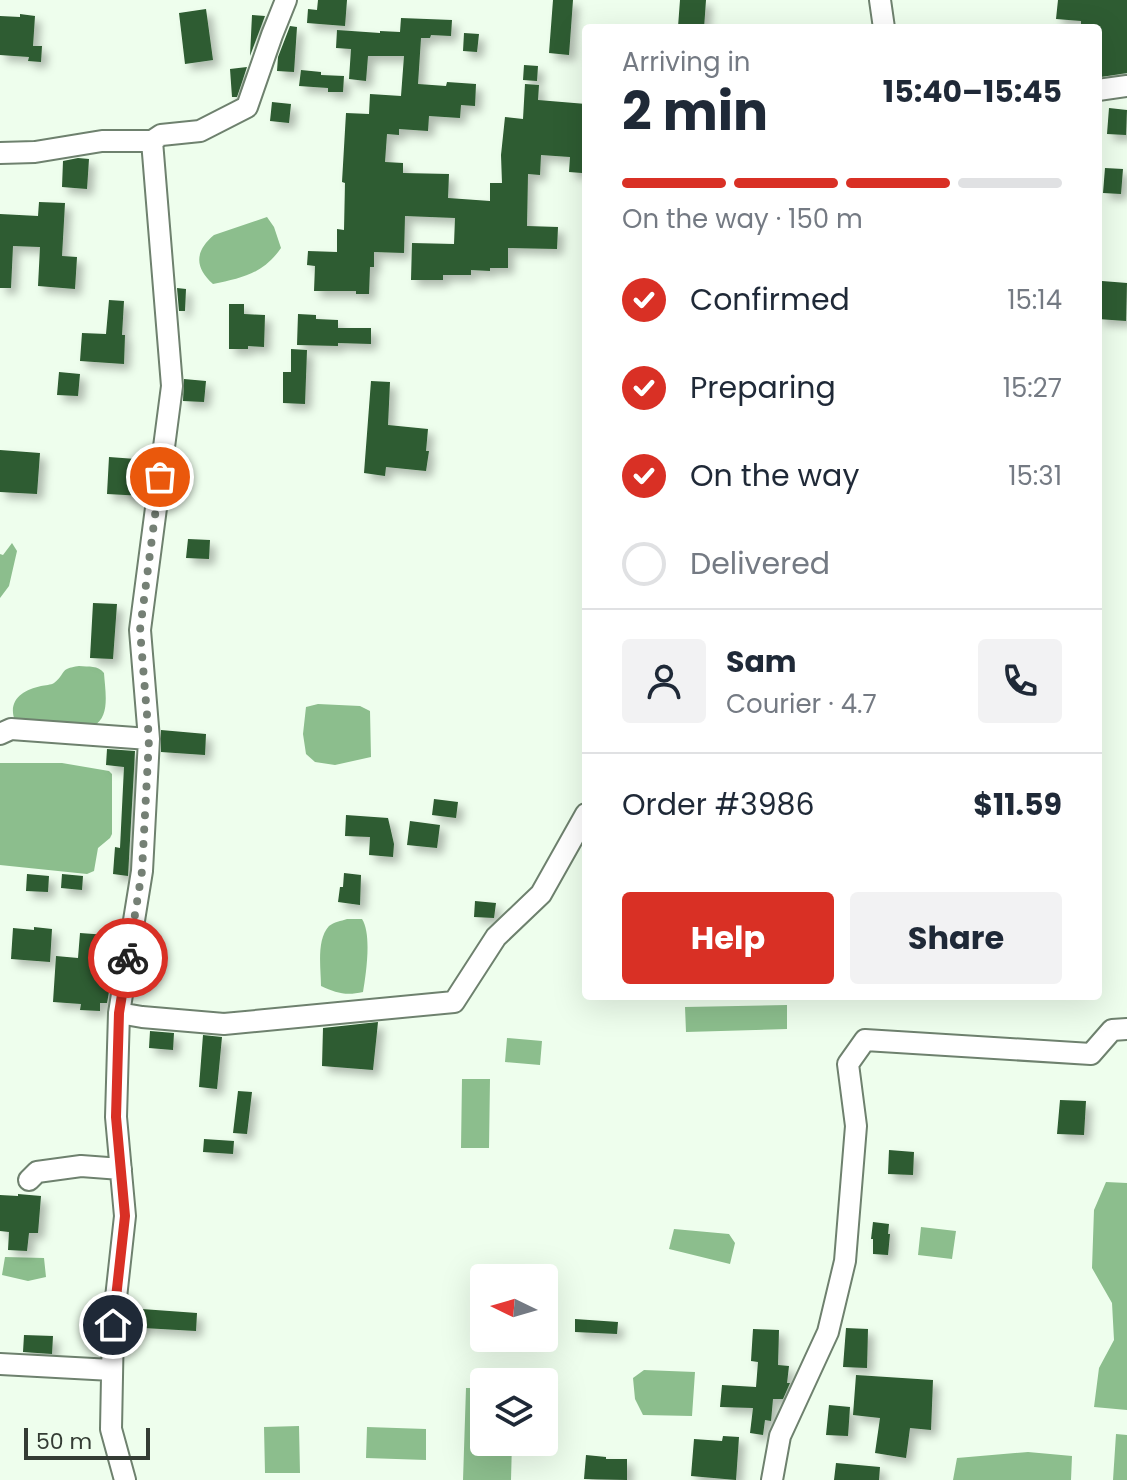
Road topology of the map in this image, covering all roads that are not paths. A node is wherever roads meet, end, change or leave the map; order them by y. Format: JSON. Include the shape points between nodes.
{"nodes":[{"id":1,"x":286,"y":0,"type":"edge"},
{"id":2,"x":880,"y":0,"type":"edge"},
{"id":3,"x":883,"y":24,"type":"edge"},
{"id":4,"x":1127,"y":86,"type":"edge"},
{"id":5,"x":1102,"y":89,"type":"edge"},
{"id":6,"x":152,"y":141,"type":"junction"},
{"id":7,"x":0,"y":153,"type":"edge"},
{"id":8,"x":0,"y":734,"type":"edge"},
{"id":9,"x":149,"y":739,"type":"junction"},
{"id":10,"x":582,"y":821,"type":"edge"},
{"id":11,"x":119,"y":1013,"type":"junction"},
{"id":12,"x":1127,"y":1029,"type":"edge"},
{"id":13,"x":121,"y":1169,"type":"junction"},
{"id":14,"x":29,"y":1180,"type":"dead end"},
{"id":15,"x":0,"y":1364,"type":"edge"},
{"id":16,"x":112,"y":1370,"type":"junction"},
{"id":17,"x":125,"y":1480,"type":"edge"},
{"id":18,"x":772,"y":1480,"type":"edge"}],
"edges":[{"from":1,"to":6,"type":"street","via":[[247,107],[200,131],[161,135]]},
{"from":2,"to":3,"type":"street"},
{"from":4,"to":5,"type":"street"},
{"from":6,"to":7,"type":"street"},
{"from":6,"to":9,"type":"street","via":[[172,386],[140,630]]},
{"from":8,"to":9,"type":"street","via":[[11,729]]},
{"from":9,"to":11,"type":"street","via":[[142,871]]},
{"from":10,"to":11,"type":"street","via":[[541,894],[496,937],[454,1002],[224,1024]]},
{"from":11,"to":13,"type":"street","via":[[116,1117]]},
{"from":12,"to":18,"type":"street","via":[[1112,1030],[1091,1054],[865,1040],[848,1064],[856,1126],[845,1261],[828,1332],[780,1436]]},
{"from":13,"to":14,"type":"street","via":[[81,1166],[37,1172]]},
{"from":13,"to":16,"type":"street","via":[[125,1216]]},
{"from":15,"to":16,"type":"street"},
{"from":16,"to":17,"type":"street","via":[[111,1429]]}]}
